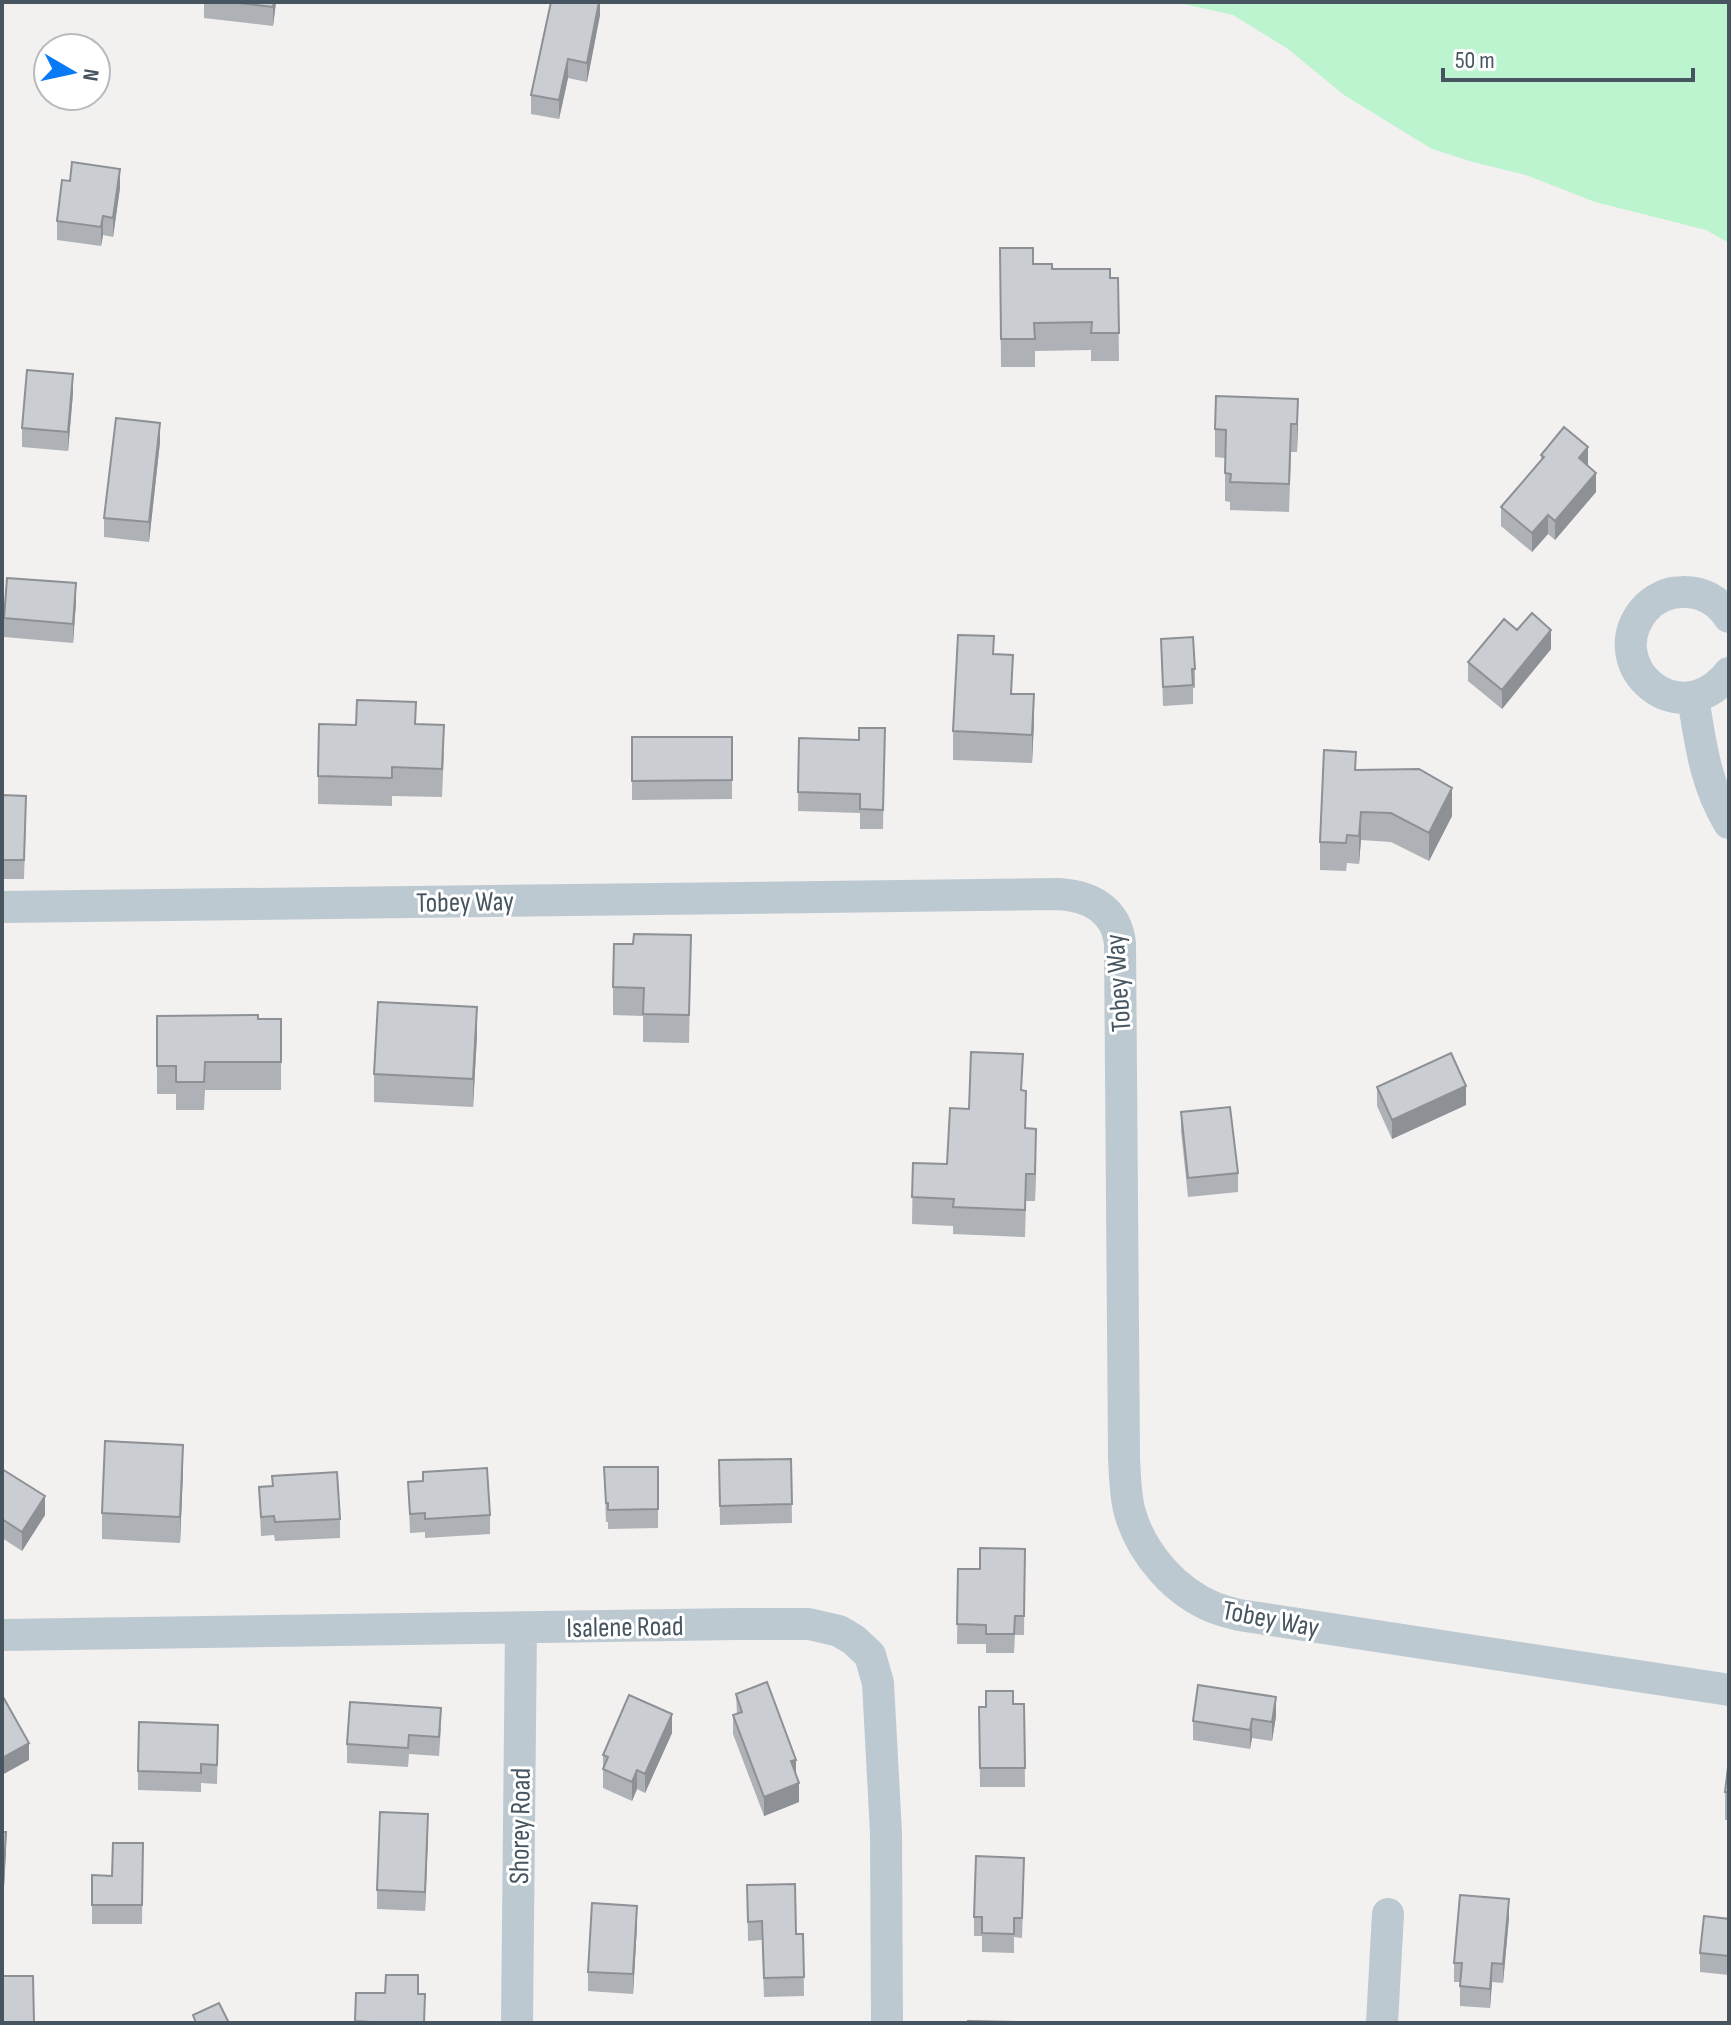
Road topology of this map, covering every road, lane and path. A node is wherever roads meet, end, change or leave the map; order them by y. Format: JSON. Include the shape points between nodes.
{"nodes":[{"id":1,"x":1729,"y":617,"type":"edge"},
{"id":2,"x":1729,"y":673,"type":"edge"},
{"id":3,"x":1693,"y":697,"type":"junction"},
{"id":4,"x":1729,"y":823,"type":"edge"},
{"id":5,"x":2,"y":907,"type":"edge"},
{"id":6,"x":521,"y":1628,"type":"junction"},
{"id":7,"x":2,"y":1635,"type":"edge"},
{"id":8,"x":1729,"y":1690,"type":"edge"},
{"id":9,"x":1388,"y":1914,"type":"dead end"},
{"id":10,"x":517,"y":2023,"type":"edge"},
{"id":11,"x":887,"y":2023,"type":"edge"},
{"id":12,"x":1382,"y":2023,"type":"edge"}],
"edges":[{"from":1,"to":3,"type":"street","via":[[1709,598],[1678,592],[1647,606],[1635,625],[1632,658],[1643,679],[1671,697]]},
{"from":2,"to":3,"type":"street","via":[[1713,689]]},
{"from":3,"to":4,"type":"street","via":[[1705,768]]},
{"from":5,"to":8,"type":"street","name":"Tobey Way","via":[[1059,894],[1095,903],[1111,917],[1120,943],[1124,1457],[1129,1512],[1153,1559],[1191,1595],[1239,1615]]},
{"from":6,"to":7,"type":"street","name":"Isalene Road"},
{"from":6,"to":10,"type":"street","name":"Shorey Road"},
{"from":6,"to":11,"type":"street","name":"Isalene Road","via":[[809,1624],[839,1631],[870,1655],[878,1683],[886,1833]]},
{"from":9,"to":12,"type":"street"}]}
